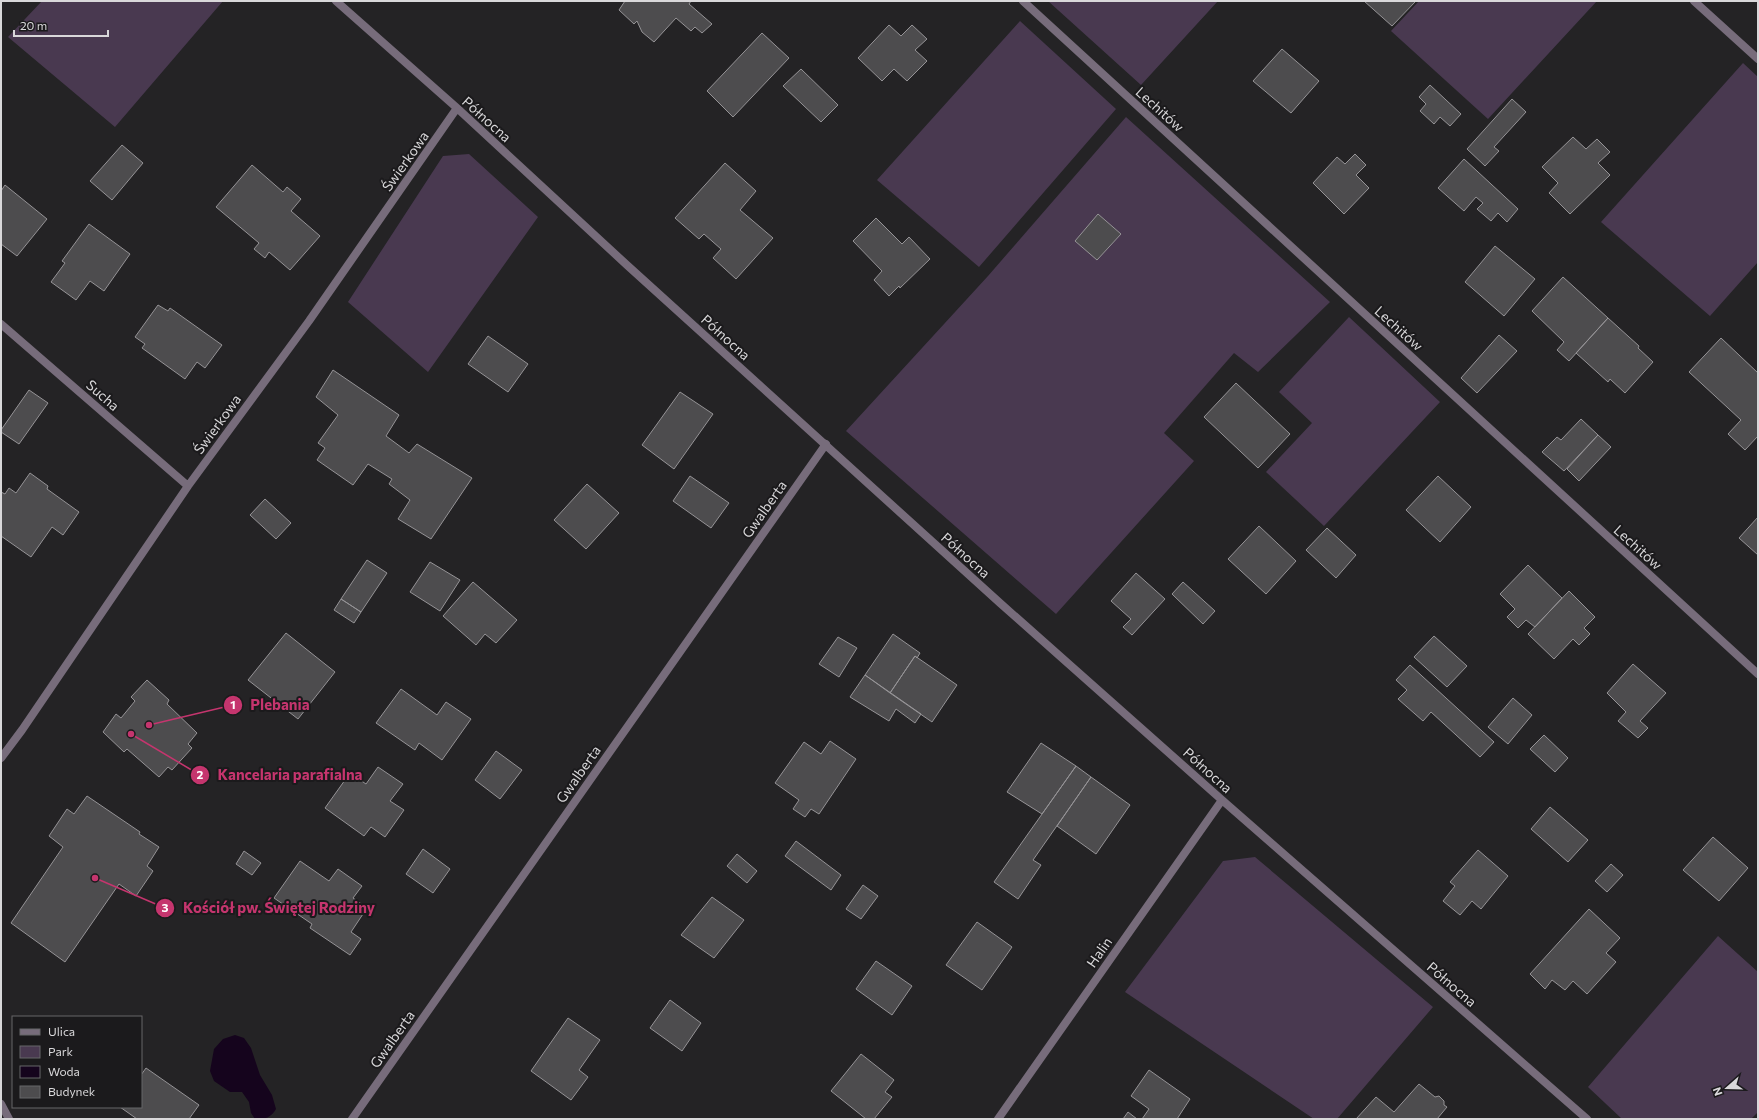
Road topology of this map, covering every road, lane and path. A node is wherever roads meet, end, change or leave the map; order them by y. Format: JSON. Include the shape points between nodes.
{"nodes":[{"id":1,"x":336,"y":1,"type":"edge"},
{"id":2,"x":1023,"y":1,"type":"edge"},
{"id":3,"x":1694,"y":1,"type":"edge"},
{"id":4,"x":1758,"y":59,"type":"edge"},
{"id":5,"x":457,"y":108,"type":"junction"},
{"id":6,"x":1,"y":324,"type":"edge"},
{"id":7,"x":826,"y":444,"type":"junction"},
{"id":8,"x":188,"y":486,"type":"junction"},
{"id":9,"x":1758,"y":674,"type":"edge"},
{"id":10,"x":1,"y":758,"type":"edge"},
{"id":11,"x":1222,"y":800,"type":"junction"},
{"id":12,"x":1,"y":1104,"type":"edge"},
{"id":13,"x":9,"y":1119,"type":"edge"},
{"id":14,"x":352,"y":1119,"type":"edge"},
{"id":15,"x":998,"y":1119,"type":"edge"},
{"id":16,"x":1586,"y":1119,"type":"edge"}],
"edges":[{"from":1,"to":5,"type":"street","name":"Północna"},
{"from":2,"to":9,"type":"street","name":"Lechitów"},
{"from":3,"to":4,"type":"street"},
{"from":5,"to":7,"type":"street","name":"Północna"},
{"from":5,"to":8,"type":"street","name":"Świerkowa","via":[[309,320]]},
{"from":6,"to":8,"type":"street","name":"Sucha"},
{"from":7,"to":11,"type":"street","name":"Północna"},
{"from":7,"to":14,"type":"street","name":"Gwalberta"},
{"from":8,"to":10,"type":"street","name":"Świerkowa"},
{"from":11,"to":15,"type":"street","name":"Halin"},
{"from":11,"to":16,"type":"street","name":"Północna"},
{"from":12,"to":13,"type":"street"}]}
